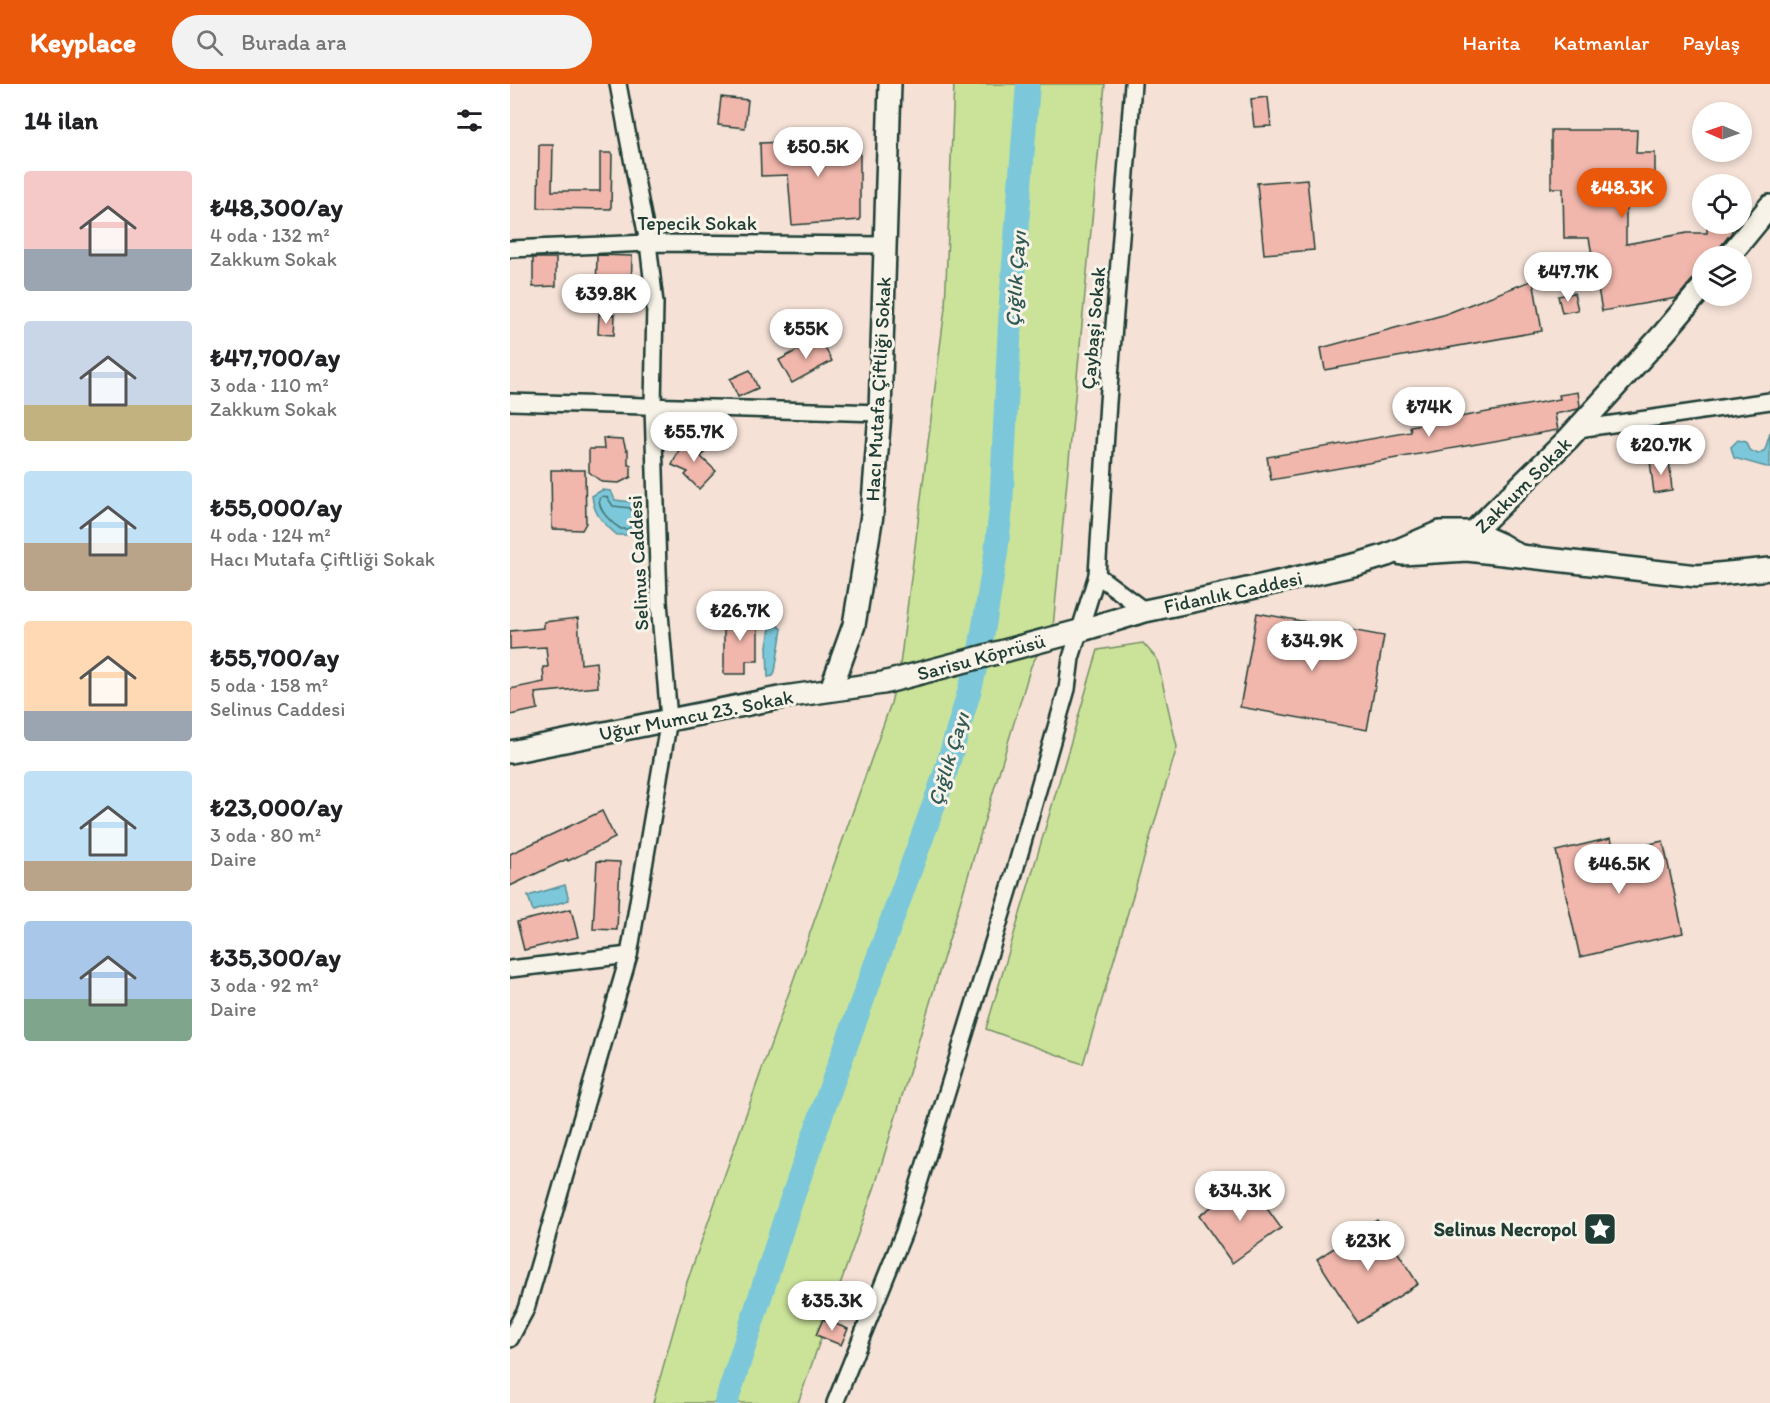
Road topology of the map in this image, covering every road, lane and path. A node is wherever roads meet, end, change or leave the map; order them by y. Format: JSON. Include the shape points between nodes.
{"nodes":[{"id":1,"x":618,"y":84,"type":"edge"},
{"id":2,"x":890,"y":84,"type":"edge"},
{"id":3,"x":1133,"y":84,"type":"edge"},
{"id":4,"x":1770,"y":206,"type":"edge"},
{"id":5,"x":648,"y":243,"type":"junction"},
{"id":6,"x":885,"y":245,"type":"junction"},
{"id":7,"x":1737,"y":246,"type":"edge"},
{"id":8,"x":510,"y":249,"type":"edge"},
{"id":9,"x":1692,"y":300,"type":"edge"},
{"id":10,"x":1770,"y":401,"type":"edge"},
{"id":11,"x":510,"y":402,"type":"edge"},
{"id":12,"x":653,"y":406,"type":"junction"},
{"id":13,"x":880,"y":413,"type":"junction"},
{"id":14,"x":1578,"y":429,"type":"junction"},
{"id":15,"x":1470,"y":541,"type":"junction"},
{"id":16,"x":1770,"y":569,"type":"edge"},
{"id":17,"x":1097,"y":575,"type":"junction"},
{"id":18,"x":1145,"y":611,"type":"junction"},
{"id":19,"x":1079,"y":631,"type":"junction"},
{"id":20,"x":884,"y":683,"type":"joint"},
{"id":21,"x":831,"y":689,"type":"junction"},
{"id":22,"x":669,"y":719,"type":"junction"},
{"id":23,"x":510,"y":752,"type":"edge"},
{"id":24,"x":628,"y":955,"type":"junction"},
{"id":25,"x":510,"y":969,"type":"edge"},
{"id":26,"x":510,"y":1339,"type":"edge"},
{"id":27,"x":835,"y":1403,"type":"edge"}],
"edges":[{"from":1,"to":5,"type":"street","name":"Selinus Caddesi"},
{"from":2,"to":6,"type":"street","name":"Hacı Mutafa Çiftliği Sokak"},
{"from":3,"to":17,"type":"street","name":"Çaybaşi Sokak"},
{"from":4,"to":7,"type":"street"},
{"from":5,"to":6,"type":"street","name":"Tepecik Sokak"},
{"from":5,"to":8,"type":"street","name":"Tepecik Sokak"},
{"from":5,"to":12,"type":"street","name":"Selinus Caddesi","via":[[655,303]]},
{"from":6,"to":13,"type":"street","name":"Hacı Mutafa Çiftliği Sokak"},
{"from":9,"to":14,"type":"street","name":"Zakkum Sokak"},
{"from":10,"to":14,"type":"street"},
{"from":11,"to":12,"type":"street"},
{"from":12,"to":13,"type":"street"},
{"from":12,"to":22,"type":"street","name":"Selinus Caddesi","via":[[659,602]]},
{"from":13,"to":21,"type":"street","name":"Hacı Mutafa Çiftliği Sokak","via":[[872,515],[854,625]]},
{"from":14,"to":15,"type":"street","name":"Zakkum Sokak"},
{"from":15,"to":16,"type":"street","name":"Fidanlık Caddesi","via":[[1500,544],[1518,555],[1697,576]]},
{"from":15,"to":18,"type":"street","name":"Fidanlık Caddesi","via":[[1440,532],[1386,555],[1323,572]]},
{"from":17,"to":18,"type":"street"},
{"from":17,"to":19,"type":"street","name":"Çaybaşi Sokak"},
{"from":18,"to":19,"type":"street","name":"Fidanlık Caddesi"},
{"from":19,"to":20,"type":"street","name":"Sarisu Kōprüsü"},
{"from":19,"to":27,"type":"street","name":"Çaybaşi Sokak","via":[[1067,689],[1011,884],[904,1232]]},
{"from":20,"to":21,"type":"street","name":"Uğur Mumcu 23. Sokak"},
{"from":21,"to":22,"type":"street","name":"Uğur Mumcu 23. Sokak"},
{"from":22,"to":23,"type":"street","name":"Uğur Mumcu 23. Sokak"},
{"from":22,"to":24,"type":"street","name":"Selinus Caddesi"},
{"from":24,"to":25,"type":"street"},
{"from":24,"to":26,"type":"street","name":"Selinus Caddesi","via":[[526,1309]]}]}
